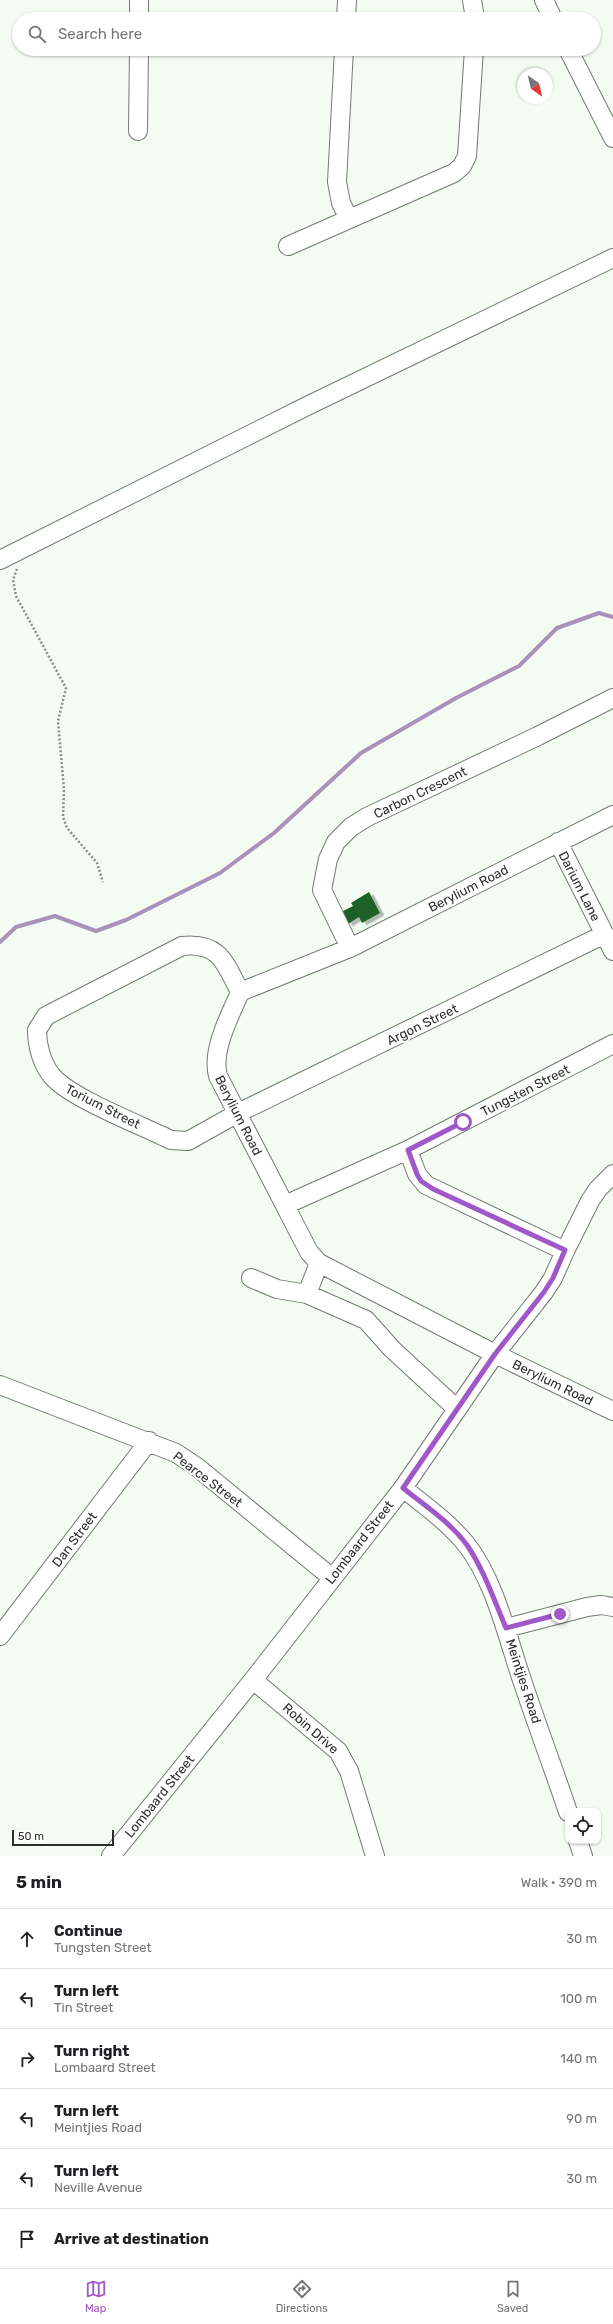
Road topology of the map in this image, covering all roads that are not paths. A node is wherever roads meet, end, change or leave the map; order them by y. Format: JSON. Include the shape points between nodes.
{"nodes":[{"id":1,"x":139,"y":0,"type":"edge"},
{"id":2,"x":347,"y":0,"type":"edge"},
{"id":3,"x":472,"y":0,"type":"edge"},
{"id":4,"x":544,"y":0,"type":"edge"},
{"id":5,"x":139,"y":12,"type":"edge"},
{"id":6,"x":346,"y":12,"type":"edge"},
{"id":7,"x":474,"y":12,"type":"edge"},
{"id":8,"x":550,"y":12,"type":"edge"},
{"id":9,"x":139,"y":56,"type":"edge"},
{"id":10,"x":344,"y":56,"type":"edge"},
{"id":11,"x":474,"y":56,"type":"edge"},
{"id":12,"x":572,"y":56,"type":"edge"},
{"id":13,"x":138,"y":131,"type":"dead end"},
{"id":14,"x":613,"y":138,"type":"edge"},
{"id":15,"x":349,"y":219,"type":"junction"},
{"id":16,"x":288,"y":246,"type":"dead end"},
{"id":17,"x":613,"y":258,"type":"edge"},
{"id":18,"x":0,"y":560,"type":"edge"},
{"id":19,"x":613,"y":698,"type":"edge"},
{"id":20,"x":613,"y":815,"type":"edge"},
{"id":21,"x":558,"y":842,"type":"junction"},
{"id":22,"x":605,"y":934,"type":"junction"},
{"id":23,"x":350,"y":948,"type":"junction"},
{"id":24,"x":613,"y":951,"type":"edge"},
{"id":25,"x":240,"y":992,"type":"junction"},
{"id":26,"x":613,"y":1044,"type":"edge"},
{"id":27,"x":238,"y":1113,"type":"junction"},
{"id":28,"x":408,"y":1150,"type":"junction"},
{"id":29,"x":613,"y":1174,"type":"edge"},
{"id":30,"x":285,"y":1205,"type":"junction"},
{"id":31,"x":565,"y":1250,"type":"junction"},
{"id":32,"x":319,"y":1263,"type":"junction"},
{"id":33,"x":251,"y":1278,"type":"dead end"},
{"id":34,"x":307,"y":1294,"type":"junction"},
{"id":35,"x":495,"y":1354,"type":"junction"},
{"id":36,"x":0,"y":1385,"type":"edge"},
{"id":37,"x":457,"y":1409,"type":"junction"},
{"id":38,"x":613,"y":1411,"type":"edge"},
{"id":39,"x":149,"y":1441,"type":"junction"},
{"id":40,"x":403,"y":1488,"type":"junction"},
{"id":41,"x":331,"y":1577,"type":"junction"},
{"id":42,"x":613,"y":1607,"type":"edge"},
{"id":43,"x":506,"y":1628,"type":"junction"},
{"id":44,"x":0,"y":1636,"type":"edge"},
{"id":45,"x":253,"y":1680,"type":"junction"},
{"id":46,"x":567,"y":1808,"type":"edge"},
{"id":47,"x":579,"y":1844,"type":"edge"},
{"id":48,"x":111,"y":1856,"type":"edge"},
{"id":49,"x":375,"y":1856,"type":"edge"},
{"id":50,"x":583,"y":1856,"type":"edge"}],
"edges":[{"from":1,"to":5,"type":"street"},
{"from":2,"to":6,"type":"street"},
{"from":3,"to":7,"type":"street"},
{"from":4,"to":8,"type":"street"},
{"from":9,"to":13,"type":"street"},
{"from":10,"to":15,"type":"street","via":[[337,182]]},
{"from":11,"to":15,"type":"street","via":[[467,156],[462,166],[454,172]]},
{"from":12,"to":14,"type":"street"},
{"from":15,"to":16,"type":"street"},
{"from":17,"to":18,"type":"street","via":[[303,408]]},
{"from":19,"to":23,"type":"street","name":"Carbon Crescent","via":[[351,827],[336,842],[328,859],[322,890]]},
{"from":20,"to":21,"type":"street","name":"Berylium Road"},
{"from":21,"to":22,"type":"street","name":"Darium Lane"},
{"from":21,"to":23,"type":"street","name":"Berylium Road"},
{"from":22,"to":24,"type":"street","name":"Darium Lane"},
{"from":22,"to":27,"type":"street","name":"Argon Street"},
{"from":23,"to":25,"type":"street","name":"Berylium Road"},
{"from":25,"to":27,"type":"street","name":"Berylium Road","via":[[215,1065],[218,1076]]},
{"from":25,"to":27,"type":"street","name":"Torium Street","via":[[223,961],[208,948],[198,944],[182,946],[46,1016],[40,1023],[37,1040],[46,1066],[71,1092],[176,1142],[188,1141]]},
{"from":26,"to":28,"type":"street","name":"Tungsten Street"},
{"from":27,"to":30,"type":"street","name":"Berylium Road"},
{"from":28,"to":30,"type":"street","name":"Tungsten Street"},
{"from":28,"to":31,"type":"street","via":[[417,1174],[426,1185]]},
{"from":29,"to":31,"type":"street","name":"Lombaard Street","via":[[590,1201]]},
{"from":30,"to":32,"type":"street","name":"Berylium Road","via":[[309,1252]]},
{"from":31,"to":35,"type":"street","name":"Lombaard Street","via":[[544,1292]]},
{"from":32,"to":34,"type":"street"},
{"from":32,"to":35,"type":"street","name":"Berylium Road"},
{"from":33,"to":34,"type":"street","via":[[276,1289]]},
{"from":34,"to":37,"type":"street","via":[[366,1320],[392,1349]]},
{"from":35,"to":37,"type":"street","name":"Lombaard Street"},
{"from":35,"to":38,"type":"street","name":"Berylium Road"},
{"from":36,"to":39,"type":"street","name":"Pearce Street"},
{"from":37,"to":40,"type":"street","name":"Lombaard Street"},
{"from":39,"to":41,"type":"street","name":"Pearce Street","via":[[176,1453],[197,1467]]},
{"from":39,"to":44,"type":"street","name":"Dan Street"},
{"from":40,"to":41,"type":"street","name":"Lombaard Street"},
{"from":40,"to":43,"type":"street","name":"Meintjies Road","via":[[445,1522],[466,1544],[484,1575]]},
{"from":41,"to":45,"type":"street","name":"Lombaard Street"},
{"from":42,"to":43,"type":"street","via":[[587,1607]]},
{"from":43,"to":46,"type":"street","name":"Meintjies Road"},
{"from":45,"to":48,"type":"street","name":"Lombaard Street"},
{"from":45,"to":49,"type":"street","name":"Robin Drive","via":[[338,1751],[349,1771]]},
{"from":47,"to":50,"type":"street"}]}
